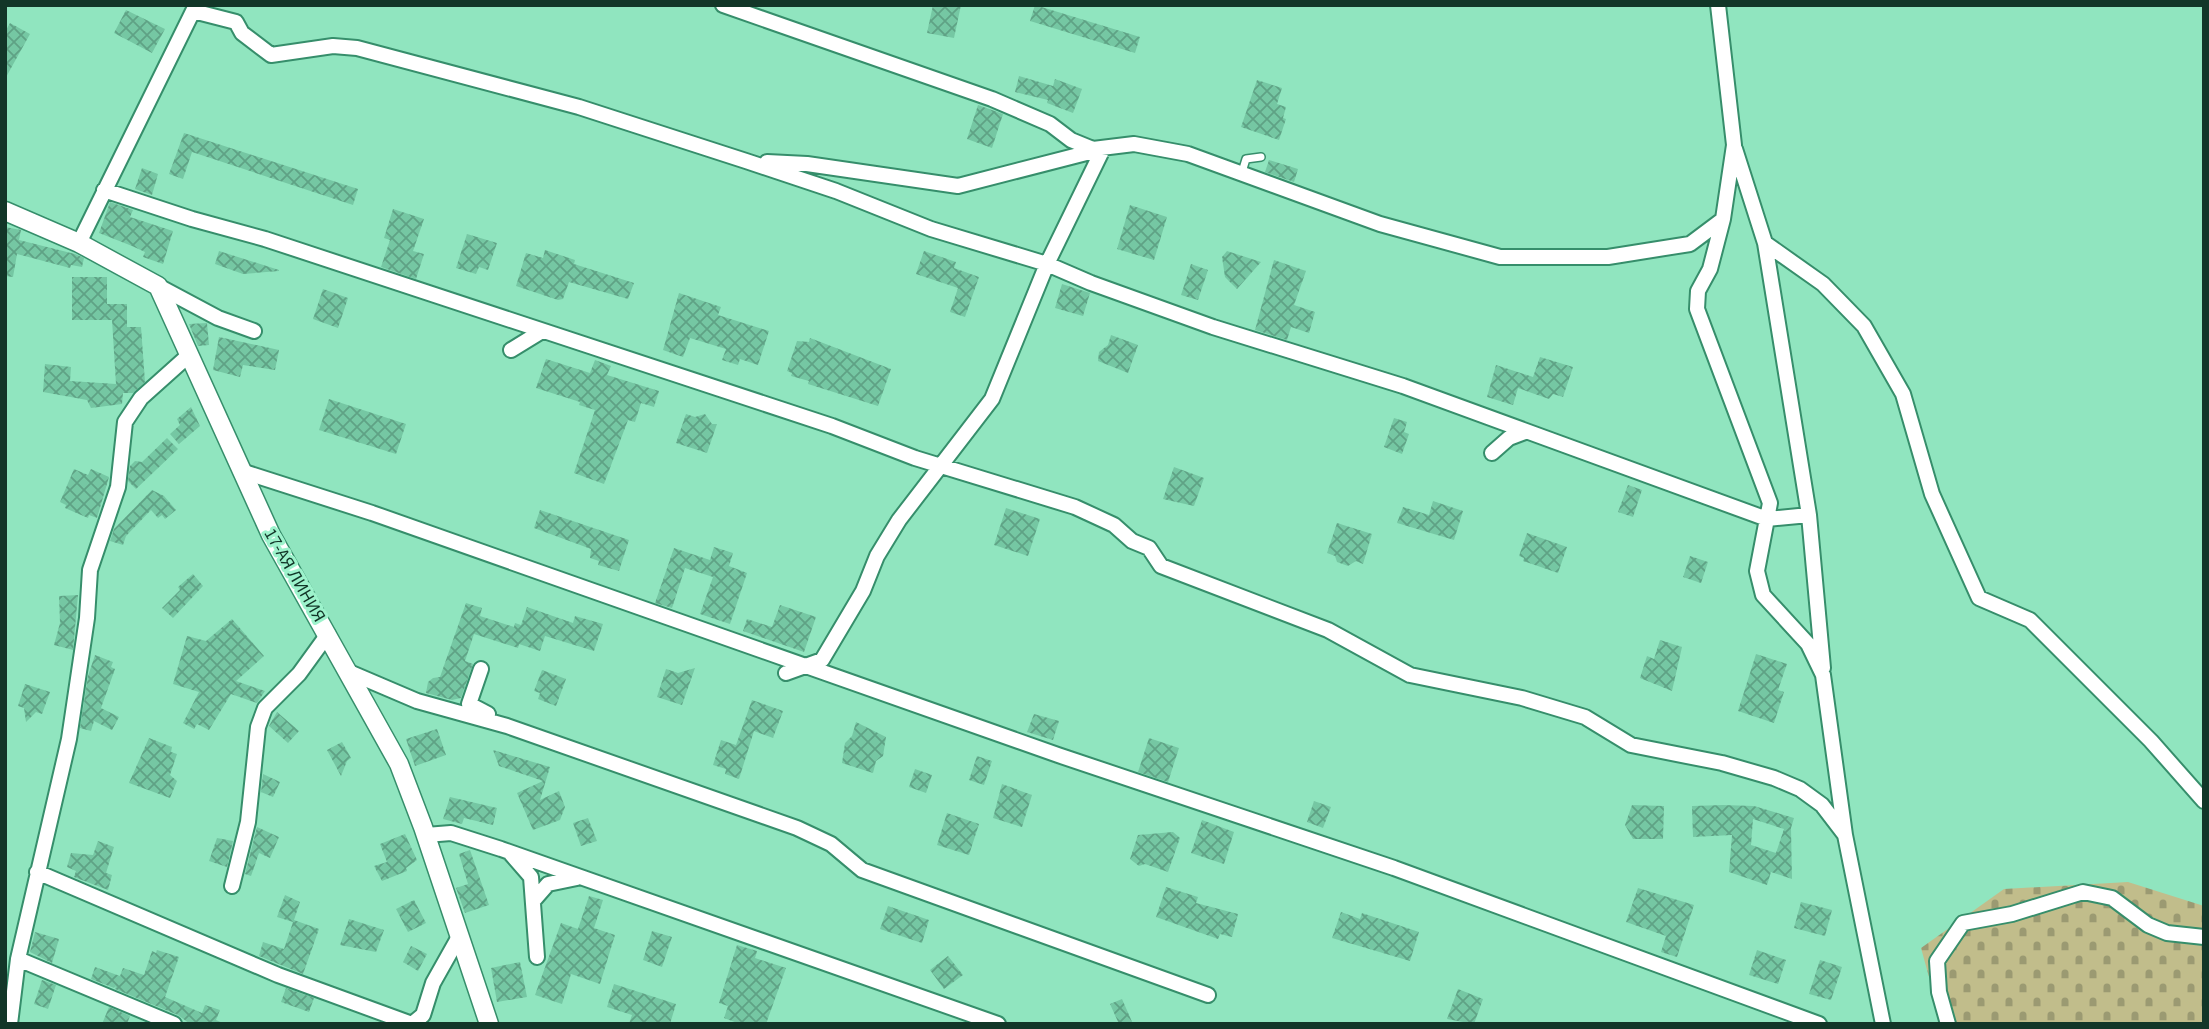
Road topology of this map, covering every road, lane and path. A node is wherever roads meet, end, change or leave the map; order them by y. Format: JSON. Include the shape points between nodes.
{"nodes":[{"id":1,"x":723,"y":5,"type":"edge"},
{"id":2,"x":1718,"y":5,"type":"edge"},
{"id":3,"x":195,"y":8,"type":"edge"},
{"id":4,"x":1734,"y":145,"type":"junction"},
{"id":5,"x":1103,"y":149,"type":"junction"},
{"id":6,"x":1261,"y":158,"type":"dead end"},
{"id":7,"x":746,"y":161,"type":"junction"},
{"id":8,"x":1242,"y":172,"type":"junction"},
{"id":9,"x":104,"y":190,"type":"junction"},
{"id":10,"x":5,"y":211,"type":"edge"},
{"id":11,"x":1723,"y":219,"type":"junction"},
{"id":12,"x":79,"y":243,"type":"junction"},
{"id":13,"x":1765,"y":243,"type":"junction"},
{"id":14,"x":1047,"y":264,"type":"junction"},
{"id":15,"x":158,"y":286,"type":"junction"},
{"id":16,"x":254,"y":331,"type":"dead end"},
{"id":17,"x":542,"y":331,"type":"junction"},
{"id":18,"x":511,"y":349,"type":"dead end"},
{"id":19,"x":189,"y":355,"type":"junction"},
{"id":20,"x":1525,"y":432,"type":"junction"},
{"id":21,"x":1492,"y":453,"type":"dead end"},
{"id":22,"x":943,"y":466,"type":"junction"},
{"id":23,"x":240,"y":471,"type":"junction"},
{"id":24,"x":1810,"y":516,"type":"junction"},
{"id":25,"x":1766,"y":519,"type":"junction"},
{"id":26,"x":328,"y":634,"type":"junction"},
{"id":27,"x":808,"y":665,"type":"junction"},
{"id":28,"x":481,"y":669,"type":"dead end"},
{"id":29,"x":349,"y":672,"type":"junction"},
{"id":30,"x":786,"y":673,"type":"dead end"},
{"id":31,"x":1823,"y":675,"type":"junction"},
{"id":32,"x":507,"y":726,"type":"junction"},
{"id":33,"x":2204,"y":801,"type":"edge"},
{"id":34,"x":426,"y":835,"type":"junction"},
{"id":35,"x":1845,"y":835,"type":"junction"},
{"id":36,"x":510,"y":853,"type":"junction"},
{"id":37,"x":37,"y":872,"type":"junction"},
{"id":38,"x":578,"y":878,"type":"junction"},
{"id":39,"x":232,"y":886,"type":"dead end"},
{"id":40,"x":534,"y":900,"type":"junction"},
{"id":41,"x":460,"y":936,"type":"junction"},
{"id":42,"x":2204,"y":937,"type":"edge"},
{"id":43,"x":537,"y":957,"type":"dead end"},
{"id":44,"x":18,"y":959,"type":"junction"},
{"id":45,"x":1208,"y":995,"type":"dead end"},
{"id":46,"x":10,"y":1024,"type":"edge"},
{"id":47,"x":174,"y":1024,"type":"edge"},
{"id":48,"x":412,"y":1024,"type":"edge"},
{"id":49,"x":489,"y":1024,"type":"edge"},
{"id":50,"x":998,"y":1024,"type":"edge"},
{"id":51,"x":1819,"y":1024,"type":"edge"},
{"id":52,"x":1883,"y":1024,"type":"edge"},
{"id":53,"x":1948,"y":1024,"type":"edge"}],
"edges":[{"from":1,"to":5,"type":"street","via":[[992,99],[1050,124],[1071,140]]},
{"from":2,"to":4,"type":"street"},
{"from":3,"to":7,"type":"street","via":[[236,22],[242,33],[271,55],[333,46],[357,48],[579,107]]},
{"from":3,"to":9,"type":"street"},
{"from":4,"to":11,"type":"street"},
{"from":4,"to":13,"type":"street"},
{"from":5,"to":7,"type":"street","via":[[958,186],[807,164]]},
{"from":5,"to":8,"type":"street","via":[[1157,146]]},
{"from":5,"to":14,"type":"street"},
{"from":6,"to":8,"type":"lane","via":[[1246,159]]},
{"from":7,"to":14,"type":"street","via":[[931,229]]},
{"from":8,"to":11,"type":"street","via":[[1380,224],[1500,257],[1608,257],[1690,244]]},
{"from":9,"to":12,"type":"street"},
{"from":9,"to":17,"type":"street"},
{"from":10,"to":12,"type":"street"},
{"from":11,"to":25,"type":"street","via":[[1710,269],[1698,291],[1697,309],[1764,481],[1770,503]]},
{"from":12,"to":15,"type":"street"},
{"from":13,"to":24,"type":"street"},
{"from":13,"to":33,"type":"street","via":[[1823,284],[1864,326],[1903,394],[1932,495],[1979,598],[2030,620]]},
{"from":14,"to":20,"type":"street","via":[[1213,327],[1403,386]]},
{"from":14,"to":22,"type":"street","via":[[992,399]]},
{"from":15,"to":16,"type":"street","via":[[218,318]]},
{"from":15,"to":19,"type":"street","name":"17-АЯ ЛИНИЯ"},
{"from":17,"to":18,"type":"street"},
{"from":17,"to":22,"type":"street"},
{"from":19,"to":23,"type":"street","name":"17-АЯ ЛИНИЯ"},
{"from":19,"to":37,"type":"street","via":[[141,397],[125,422],[118,487],[90,570],[69,738]]},
{"from":20,"to":21,"type":"street","via":[[1509,438]]},
{"from":20,"to":25,"type":"street"},
{"from":22,"to":27,"type":"street","via":[[899,520],[822,660]]},
{"from":22,"to":35,"type":"street","via":[[1075,507],[1149,548],[1161,566],[1328,630],[1410,675],[1521,698],[1585,717],[1631,745],[1722,763],[1800,789],[1822,805]]},
{"from":23,"to":26,"type":"street","name":"17-АЯ ЛИНИЯ","via":[[286,565]]},
{"from":23,"to":27,"type":"street"},
{"from":24,"to":25,"type":"street"},
{"from":24,"to":31,"type":"street"},
{"from":25,"to":31,"type":"street","via":[[1757,571],[1763,595],[1808,644]]},
{"from":26,"to":29,"type":"street","name":"17-АЯ ЛИНИЯ"},
{"from":26,"to":39,"type":"street","via":[[299,674],[265,708],[258,727],[248,822]]},
{"from":27,"to":30,"type":"street"},
{"from":27,"to":51,"type":"street","via":[[1394,869]]},
{"from":28,"to":32,"type":"street","via":[[469,704]]},
{"from":29,"to":32,"type":"street","via":[[417,701]]},
{"from":29,"to":34,"type":"street","name":"17-АЯ ЛИНИЯ","via":[[399,764]]},
{"from":31,"to":35,"type":"street"},
{"from":32,"to":45,"type":"street","via":[[797,828],[831,844],[862,870]]},
{"from":34,"to":36,"type":"street","via":[[451,833]]},
{"from":34,"to":41,"type":"street","name":"17-АЯ ЛИНИЯ"},
{"from":35,"to":52,"type":"street"},
{"from":36,"to":38,"type":"street"},
{"from":36,"to":40,"type":"street","via":[[531,877]]},
{"from":37,"to":44,"type":"street"},
{"from":37,"to":48,"type":"street","via":[[278,975]]},
{"from":38,"to":40,"type":"street","via":[[548,884]]},
{"from":38,"to":50,"type":"street"},
{"from":40,"to":43,"type":"street"},
{"from":41,"to":48,"type":"street","via":[[433,983],[423,1015]]},
{"from":41,"to":49,"type":"street","name":"17-АЯ ЛИНИЯ"},
{"from":42,"to":53,"type":"street","via":[[2167,933],[2112,898],[2083,892],[2012,914],[1963,923],[1937,961]]},
{"from":44,"to":46,"type":"street"},
{"from":44,"to":47,"type":"street"}]}
